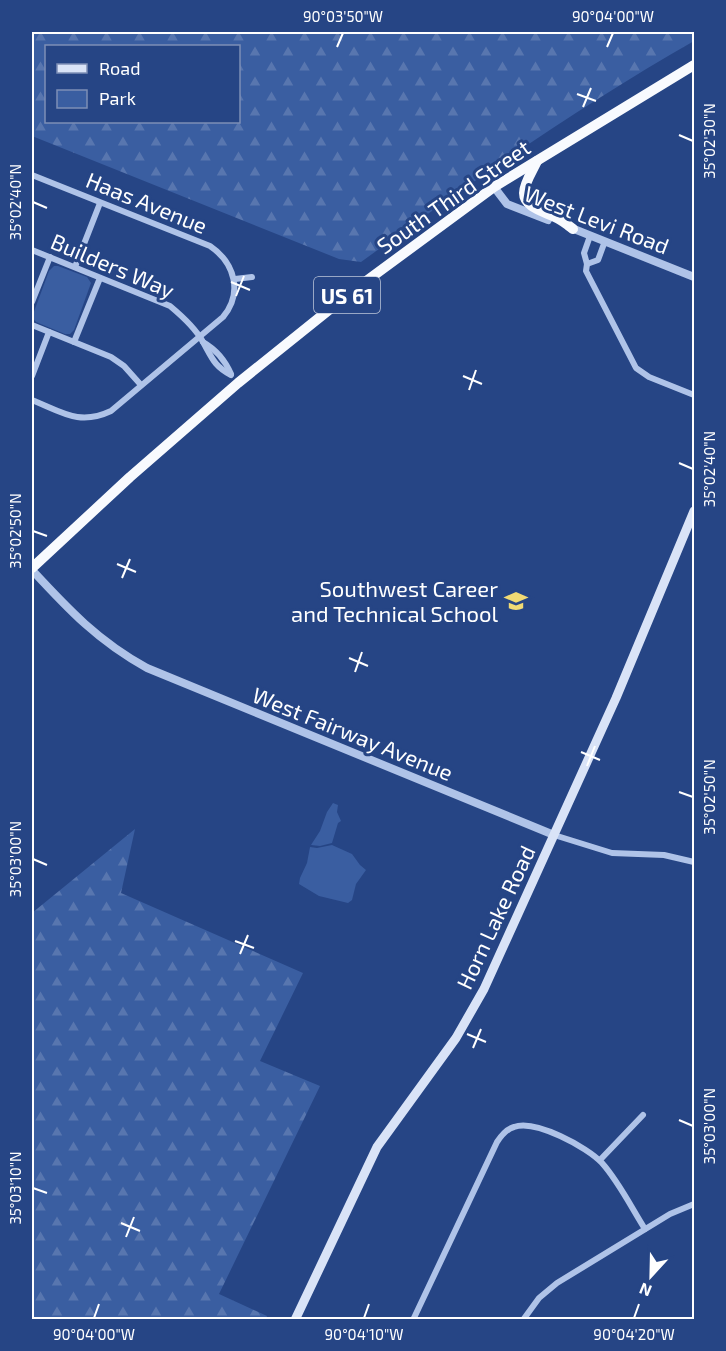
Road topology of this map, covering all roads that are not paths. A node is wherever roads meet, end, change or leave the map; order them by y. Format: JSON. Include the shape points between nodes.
{"nodes":[{"id":1,"x":694,"y":65,"type":"edge"},
{"id":2,"x":538,"y":160,"type":"junction"},
{"id":3,"x":32,"y":175,"type":"edge"},
{"id":4,"x":494,"y":187,"type":"junction"},
{"id":5,"x":100,"y":203,"type":"junction"},
{"id":6,"x":573,"y":229,"type":"junction"},
{"id":7,"x":590,"y":236,"type":"junction"},
{"id":8,"x":605,"y":242,"type":"junction"},
{"id":9,"x":32,"y":250,"type":"edge"},
{"id":10,"x":50,"y":257,"type":"junction"},
{"id":11,"x":588,"y":264,"type":"junction"},
{"id":12,"x":75,"y":267,"type":"junction"},
{"id":13,"x":252,"y":277,"type":"dead end"},
{"id":14,"x":694,"y":277,"type":"edge"},
{"id":15,"x":100,"y":278,"type":"junction"},
{"id":16,"x":235,"y":279,"type":"junction"},
{"id":17,"x":32,"y":302,"type":"edge"},
{"id":18,"x":32,"y":325,"type":"edge"},
{"id":19,"x":49,"y":332,"type":"junction"},
{"id":20,"x":201,"y":339,"type":"junction"},
{"id":21,"x":74,"y":342,"type":"junction"},
{"id":22,"x":32,"y":376,"type":"edge"},
{"id":23,"x":234,"y":379,"type":"junction"},
{"id":24,"x":141,"y":385,"type":"junction"},
{"id":25,"x":694,"y":395,"type":"edge"},
{"id":26,"x":32,"y":400,"type":"edge"},
{"id":27,"x":694,"y":511,"type":"edge"},
{"id":28,"x":32,"y":569,"type":"edge"},
{"id":29,"x":554,"y":835,"type":"junction"},
{"id":30,"x":694,"y":862,"type":"edge"},
{"id":31,"x":643,"y":1115,"type":"dead end"},
{"id":32,"x":600,"y":1160,"type":"junction"},
{"id":33,"x":694,"y":1204,"type":"edge"},
{"id":34,"x":645,"y":1229,"type":"junction"},
{"id":35,"x":298,"y":1318,"type":"edge"},
{"id":36,"x":413,"y":1320,"type":"edge"},
{"id":37,"x":523,"y":1320,"type":"edge"}],
"edges":[{"from":1,"to":2,"type":"highway","name":"South Third Street","number":"US 61"},
{"from":2,"to":4,"type":"highway","name":"South Third Street","number":"US 61"},
{"from":2,"to":6,"type":"highway","via":[[526,184],[525,199]]},
{"from":3,"to":5,"type":"street","name":"Haas Avenue"},
{"from":4,"to":6,"type":"street","name":"West Levi Road","via":[[507,204]]},
{"from":4,"to":23,"type":"highway","name":"South Third Street","number":"US 61"},
{"from":5,"to":12,"type":"street"},
{"from":5,"to":16,"type":"street","name":"Haas Avenue","via":[[210,246],[223,257]]},
{"from":6,"to":7,"type":"street","name":"West Levi Road"},
{"from":7,"to":8,"type":"street","name":"West Levi Road"},
{"from":7,"to":11,"type":"street","via":[[584,253]]},
{"from":8,"to":11,"type":"street","via":[[598,260]]},
{"from":8,"to":14,"type":"street","name":"West Levi Road"},
{"from":9,"to":10,"type":"street","name":"Builders Way"},
{"from":10,"to":12,"type":"street","name":"Builders Way"},
{"from":10,"to":17,"type":"street"},
{"from":11,"to":25,"type":"street","via":[[586,271],[636,368]]},
{"from":12,"to":15,"type":"street","name":"Builders Way"},
{"from":13,"to":16,"type":"street"},
{"from":15,"to":20,"type":"street","name":"Builders Way","via":[[170,306]]},
{"from":15,"to":21,"type":"street"},
{"from":16,"to":20,"type":"street","via":[[227,312]]},
{"from":18,"to":19,"type":"street"},
{"from":19,"to":21,"type":"street"},
{"from":19,"to":22,"type":"street"},
{"from":20,"to":23,"type":"street","name":"Builders Way","via":[[219,369]]},
{"from":20,"to":24,"type":"street"},
{"from":21,"to":24,"type":"street","via":[[114,358]]},
{"from":23,"to":28,"type":"highway","name":"South Third Street","number":"US 61"},
{"from":24,"to":26,"type":"street","via":[[111,411],[90,419]]},
{"from":27,"to":29,"type":"main road","name":"Horn Lake Road"},
{"from":28,"to":29,"type":"street","name":"West Fairway Avenue","via":[[85,625],[147,668]]},
{"from":29,"to":30,"type":"street","name":"West Fairway Avenue","via":[[612,853],[664,855]]},
{"from":29,"to":35,"type":"main road","name":"Horn Lake Road","via":[[476,1004],[377,1147]]},
{"from":31,"to":32,"type":"street"},
{"from":32,"to":34,"type":"street"},
{"from":32,"to":36,"type":"street","via":[[578,1145],[530,1125],[514,1127],[503,1134]]},
{"from":33,"to":34,"type":"street"},
{"from":34,"to":37,"type":"street","via":[[555,1284],[538,1298]]}]}
